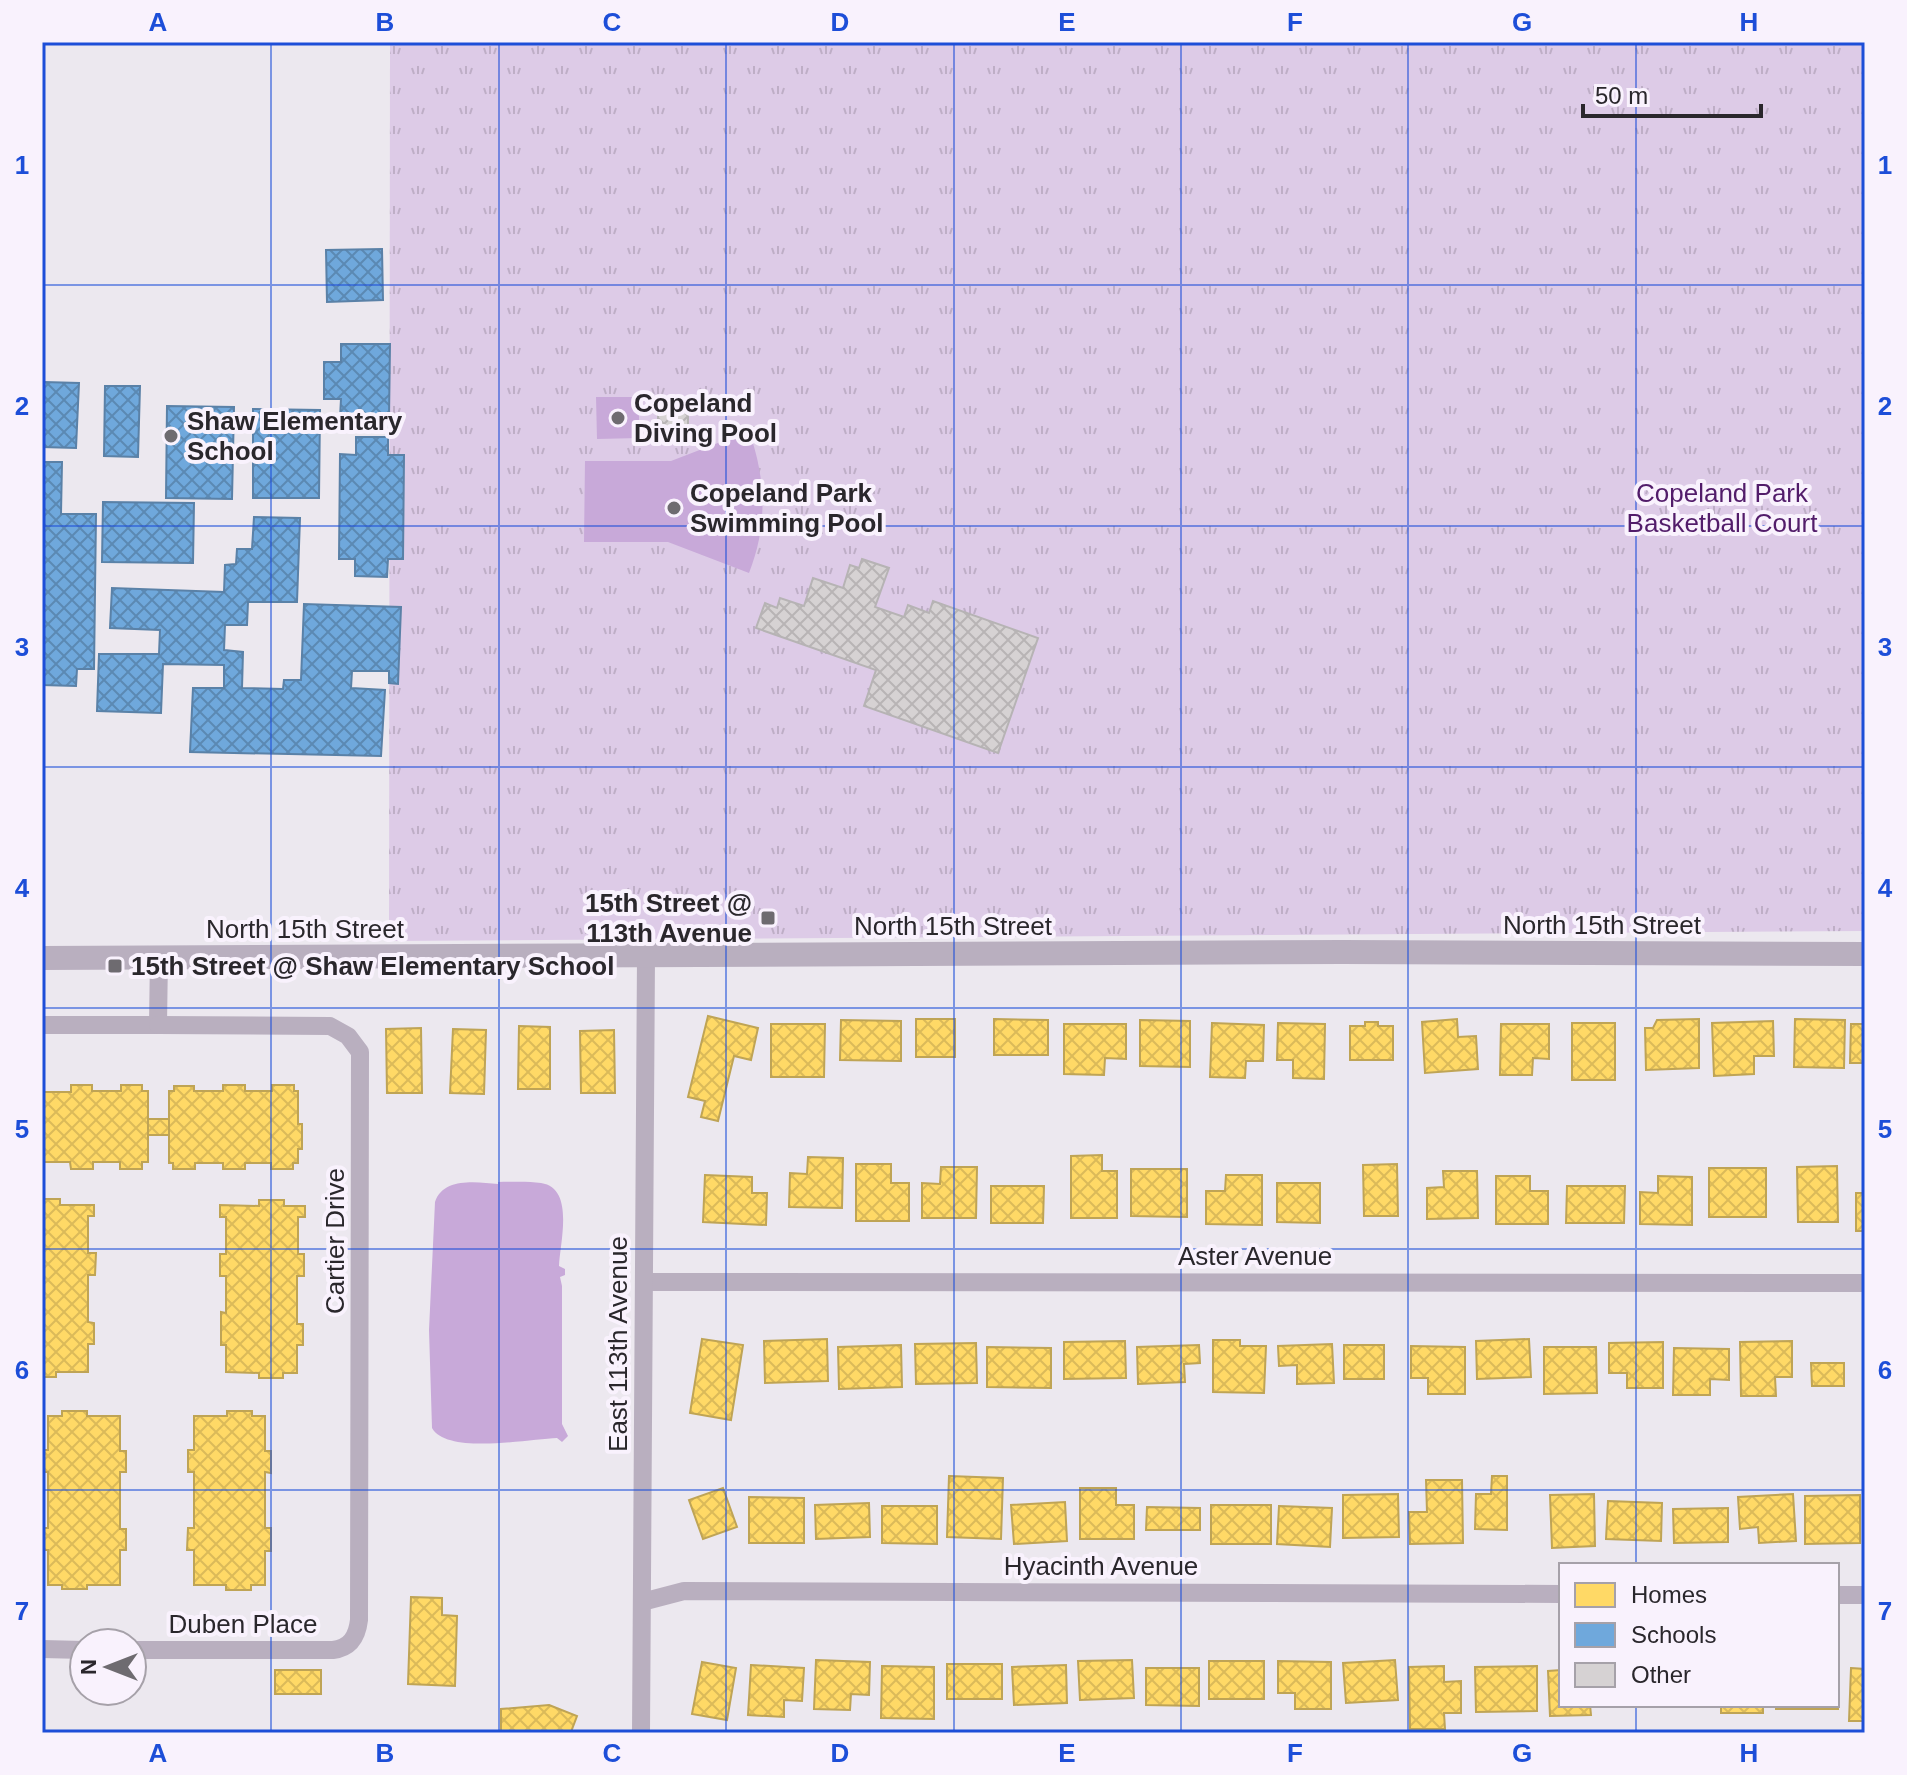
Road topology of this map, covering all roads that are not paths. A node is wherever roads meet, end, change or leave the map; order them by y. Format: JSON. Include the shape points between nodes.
{"nodes":[{"id":1,"x":1865,"y":954,"type":"edge"},
{"id":2,"x":646,"y":956,"type":"junction"},
{"id":3,"x":159,"y":957,"type":"junction"},
{"id":4,"x":42,"y":958,"type":"edge"},
{"id":5,"x":42,"y":1025,"type":"edge"},
{"id":6,"x":158,"y":1025,"type":"junction"},
{"id":7,"x":644,"y":1282,"type":"junction"},
{"id":8,"x":1865,"y":1283,"type":"edge"},
{"id":9,"x":1559,"y":1594,"type":"edge"},
{"id":10,"x":1839,"y":1595,"type":"edge"},
{"id":11,"x":1865,"y":1595,"type":"edge"},
{"id":12,"x":642,"y":1602,"type":"junction"},
{"id":13,"x":352,"y":1642,"type":"joint"},
{"id":14,"x":42,"y":1649,"type":"edge"},
{"id":15,"x":68,"y":1650,"type":"edge"},
{"id":16,"x":148,"y":1650,"type":"edge"},
{"id":17,"x":641,"y":1733,"type":"edge"}],
"edges":[{"from":1,"to":2,"type":"street","name":"North 15th Street"},
{"from":2,"to":3,"type":"street","name":"North 15th Street"},
{"from":2,"to":7,"type":"street","name":"East 113th Avenue"},
{"from":3,"to":4,"type":"street","name":"North 15th Street"},
{"from":3,"to":6,"type":"street"},
{"from":5,"to":6,"type":"street","name":"Cartier Drive"},
{"from":6,"to":13,"type":"street","name":"Cartier Drive","via":[[330,1026],[348,1036],[360,1052],[359,1620]]},
{"from":7,"to":8,"type":"street","name":"Aster Avenue"},
{"from":7,"to":12,"type":"street","name":"East 113th Avenue"},
{"from":9,"to":12,"type":"street","name":"Hyacinth Avenue","via":[[684,1591]]},
{"from":10,"to":11,"type":"street"},
{"from":12,"to":17,"type":"street","name":"East 113th Avenue"},
{"from":13,"to":16,"type":"street","name":"Duben Place","via":[[333,1650]]},
{"from":14,"to":15,"type":"street"}]}
